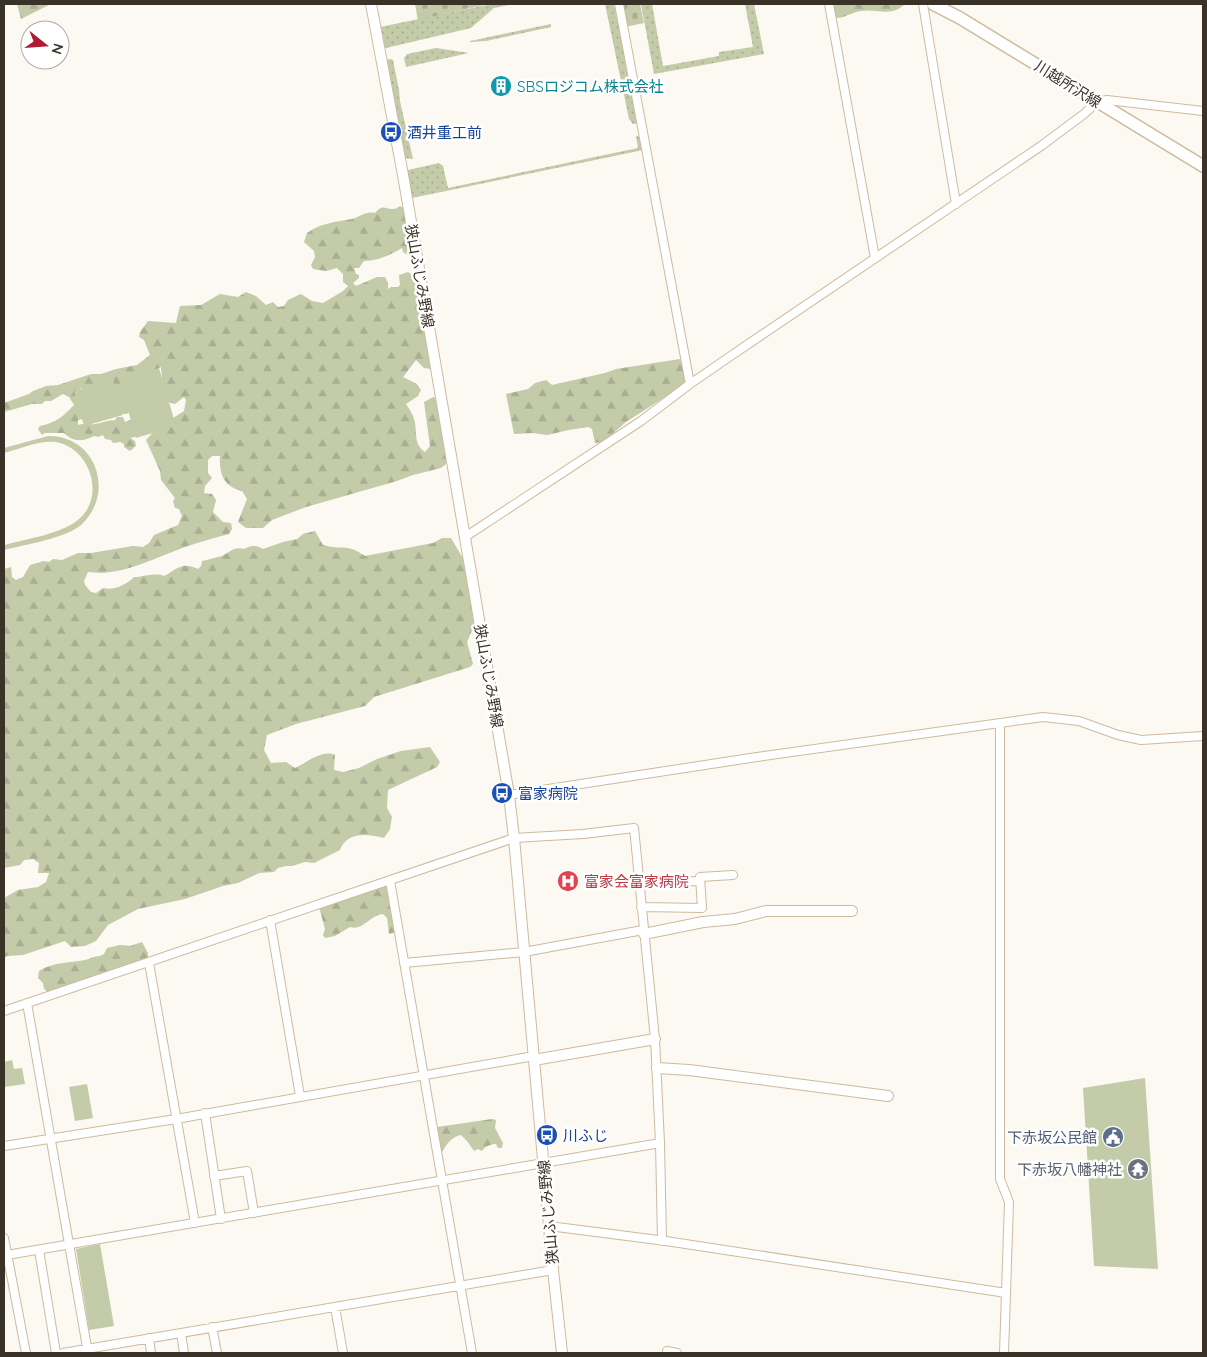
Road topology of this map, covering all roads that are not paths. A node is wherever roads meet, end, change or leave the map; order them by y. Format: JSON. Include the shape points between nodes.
{"nodes":[{"id":1,"x":371,"y":4,"type":"edge"},
{"id":2,"x":619,"y":4,"type":"edge"},
{"id":3,"x":829,"y":4,"type":"edge"},
{"id":4,"x":923,"y":4,"type":"edge"},
{"id":5,"x":933,"y":4,"type":"edge"},
{"id":6,"x":1097,"y":102,"type":"junction"},
{"id":7,"x":1203,"y":112,"type":"edge"},
{"id":8,"x":1203,"y":166,"type":"edge"},
{"id":9,"x":956,"y":204,"type":"junction"},
{"id":10,"x":875,"y":258,"type":"junction"},
{"id":11,"x":690,"y":384,"type":"junction"},
{"id":12,"x":465,"y":537,"type":"junction"},
{"id":13,"x":1000,"y":723,"type":"junction"},
{"id":14,"x":1203,"y":736,"type":"edge"},
{"id":15,"x":509,"y":795,"type":"junction"},
{"id":16,"x":514,"y":838,"type":"junction"},
{"id":17,"x":733,"y":875,"type":"dead end"},
{"id":18,"x":390,"y":881,"type":"junction"},
{"id":19,"x":700,"y":881,"type":"junction"},
{"id":20,"x":638,"y":883,"type":"junction"},
{"id":21,"x":641,"y":907,"type":"junction"},
{"id":22,"x":702,"y":908,"type":"junction"},
{"id":23,"x":852,"y":911,"type":"dead end"},
{"id":24,"x":270,"y":920,"type":"junction"},
{"id":25,"x":703,"y":922,"type":"junction"},
{"id":26,"x":644,"y":932,"type":"junction"},
{"id":27,"x":524,"y":952,"type":"junction"},
{"id":28,"x":148,"y":963,"type":"junction"},
{"id":29,"x":404,"y":963,"type":"junction"},
{"id":30,"x":27,"y":1003,"type":"junction"},
{"id":31,"x":4,"y":1011,"type":"edge"},
{"id":32,"x":654,"y":1039,"type":"junction"},
{"id":33,"x":534,"y":1058,"type":"junction"},
{"id":34,"x":657,"y":1068,"type":"junction"},
{"id":35,"x":424,"y":1074,"type":"junction"},
{"id":36,"x":300,"y":1096,"type":"junction"},
{"id":37,"x":888,"y":1096,"type":"dead end"},
{"id":38,"x":205,"y":1113,"type":"junction"},
{"id":39,"x":176,"y":1119,"type":"junction"},
{"id":40,"x":50,"y":1139,"type":"junction"},
{"id":41,"x":660,"y":1143,"type":"junction"},
{"id":42,"x":4,"y":1146,"type":"edge"},
{"id":43,"x":543,"y":1164,"type":"junction"},
{"id":44,"x":214,"y":1176,"type":"junction"},
{"id":45,"x":442,"y":1181,"type":"junction"},
{"id":46,"x":254,"y":1213,"type":"junction"},
{"id":47,"x":221,"y":1219,"type":"junction"},
{"id":48,"x":195,"y":1223,"type":"junction"},
{"id":49,"x":549,"y":1226,"type":"junction"},
{"id":50,"x":4,"y":1238,"type":"edge"},
{"id":51,"x":662,"y":1241,"type":"junction"},
{"id":52,"x":69,"y":1245,"type":"junction"},
{"id":53,"x":39,"y":1250,"type":"junction"},
{"id":54,"x":7,"y":1255,"type":"junction"},
{"id":55,"x":553,"y":1270,"type":"junction"},
{"id":56,"x":460,"y":1285,"type":"junction"},
{"id":57,"x":1006,"y":1294,"type":"junction"},
{"id":58,"x":335,"y":1308,"type":"junction"},
{"id":59,"x":212,"y":1327,"type":"junction"},
{"id":60,"x":181,"y":1333,"type":"junction"},
{"id":61,"x":148,"y":1338,"type":"junction"},
{"id":62,"x":87,"y":1351,"type":"edge"},
{"id":63,"x":667,"y":1351,"type":"dead end"},
{"id":64,"x":26,"y":1353,"type":"edge"},
{"id":65,"x":56,"y":1353,"type":"edge"},
{"id":66,"x":63,"y":1353,"type":"edge"},
{"id":67,"x":151,"y":1353,"type":"edge"},
{"id":68,"x":184,"y":1353,"type":"edge"},
{"id":69,"x":217,"y":1353,"type":"edge"},
{"id":70,"x":343,"y":1353,"type":"edge"},
{"id":71,"x":472,"y":1353,"type":"edge"},
{"id":72,"x":562,"y":1353,"type":"edge"},
{"id":73,"x":677,"y":1353,"type":"edge"},
{"id":74,"x":1004,"y":1353,"type":"edge"}],
"edges":[{"from":1,"to":12,"type":"main road","name":"狭山ふじみ野線"},
{"from":2,"to":11,"type":"street"},
{"from":3,"to":10,"type":"street"},
{"from":4,"to":9,"type":"street"},
{"from":5,"to":6,"type":"main road","name":"川越所沢線"},
{"from":6,"to":7,"type":"street","via":[[1107,100]]},
{"from":6,"to":8,"type":"main road","name":"川越所沢線"},
{"from":6,"to":9,"type":"street","via":[[1041,146]]},
{"from":9,"to":10,"type":"street"},
{"from":10,"to":11,"type":"street"},
{"from":11,"to":12,"type":"street","via":[[641,421]]},
{"from":12,"to":15,"type":"main road","name":"狭山ふじみ野線"},
{"from":13,"to":14,"type":"street","via":[[1043,717],[1080,721],[1140,740]]},
{"from":13,"to":15,"type":"street"},
{"from":13,"to":57,"type":"street","via":[[1000,1179],[1008,1202]]},
{"from":15,"to":16,"type":"main road","name":"狭山ふじみ野線"},
{"from":16,"to":18,"type":"street"},
{"from":16,"to":20,"type":"street","via":[[634,828]]},
{"from":16,"to":27,"type":"main road","name":"狭山ふじみ野線"},
{"from":17,"to":19,"type":"street","via":[[700,877]]},
{"from":18,"to":24,"type":"street"},
{"from":18,"to":29,"type":"street"},
{"from":19,"to":20,"type":"street"},
{"from":19,"to":22,"type":"street"},
{"from":20,"to":21,"type":"street"},
{"from":21,"to":22,"type":"street"},
{"from":21,"to":26,"type":"street"},
{"from":22,"to":25,"type":"street"},
{"from":23,"to":25,"type":"main road","via":[[766,911],[735,919]]},
{"from":24,"to":28,"type":"street"},
{"from":24,"to":36,"type":"street"},
{"from":25,"to":26,"type":"main road"},
{"from":26,"to":27,"type":"street"},
{"from":26,"to":32,"type":"street"},
{"from":27,"to":29,"type":"street"},
{"from":27,"to":33,"type":"main road","name":"狭山ふじみ野線"},
{"from":28,"to":30,"type":"street"},
{"from":28,"to":39,"type":"street"},
{"from":29,"to":35,"type":"street"},
{"from":30,"to":31,"type":"street"},
{"from":30,"to":40,"type":"street"},
{"from":32,"to":33,"type":"main road"},
{"from":32,"to":34,"type":"street"},
{"from":33,"to":35,"type":"street"},
{"from":33,"to":43,"type":"main road","name":"狭山ふじみ野線"},
{"from":34,"to":37,"type":"main road"},
{"from":34,"to":41,"type":"street"},
{"from":35,"to":36,"type":"street"},
{"from":35,"to":45,"type":"street"},
{"from":36,"to":38,"type":"street"},
{"from":38,"to":39,"type":"street"},
{"from":38,"to":44,"type":"street"},
{"from":39,"to":40,"type":"street"},
{"from":39,"to":48,"type":"street"},
{"from":40,"to":42,"type":"street"},
{"from":40,"to":52,"type":"street"},
{"from":41,"to":43,"type":"street"},
{"from":41,"to":51,"type":"street"},
{"from":43,"to":45,"type":"street"},
{"from":43,"to":49,"type":"main road","name":"狭山ふじみ野線"},
{"from":44,"to":46,"type":"street","via":[[247,1171]]},
{"from":44,"to":47,"type":"street"},
{"from":45,"to":46,"type":"street"},
{"from":45,"to":56,"type":"street"},
{"from":46,"to":47,"type":"street"},
{"from":47,"to":48,"type":"street"},
{"from":48,"to":52,"type":"street"},
{"from":49,"to":51,"type":"street"},
{"from":49,"to":55,"type":"main road","name":"狭山ふじみ野線"},
{"from":50,"to":54,"type":"street"},
{"from":51,"to":57,"type":"street"},
{"from":52,"to":53,"type":"street"},
{"from":52,"to":62,"type":"street"},
{"from":53,"to":54,"type":"street"},
{"from":53,"to":65,"type":"street"},
{"from":54,"to":64,"type":"street"},
{"from":55,"to":56,"type":"street"},
{"from":55,"to":72,"type":"main road","name":"狭山ふじみ野線"},
{"from":56,"to":58,"type":"street"},
{"from":56,"to":71,"type":"street"},
{"from":57,"to":74,"type":"street"},
{"from":58,"to":59,"type":"street"},
{"from":58,"to":70,"type":"street"},
{"from":59,"to":60,"type":"street"},
{"from":59,"to":69,"type":"street"},
{"from":60,"to":61,"type":"street"},
{"from":60,"to":68,"type":"street"},
{"from":61,"to":62,"type":"street"},
{"from":61,"to":67,"type":"street"},
{"from":62,"to":66,"type":"street"},
{"from":63,"to":73,"type":"street"}]}
